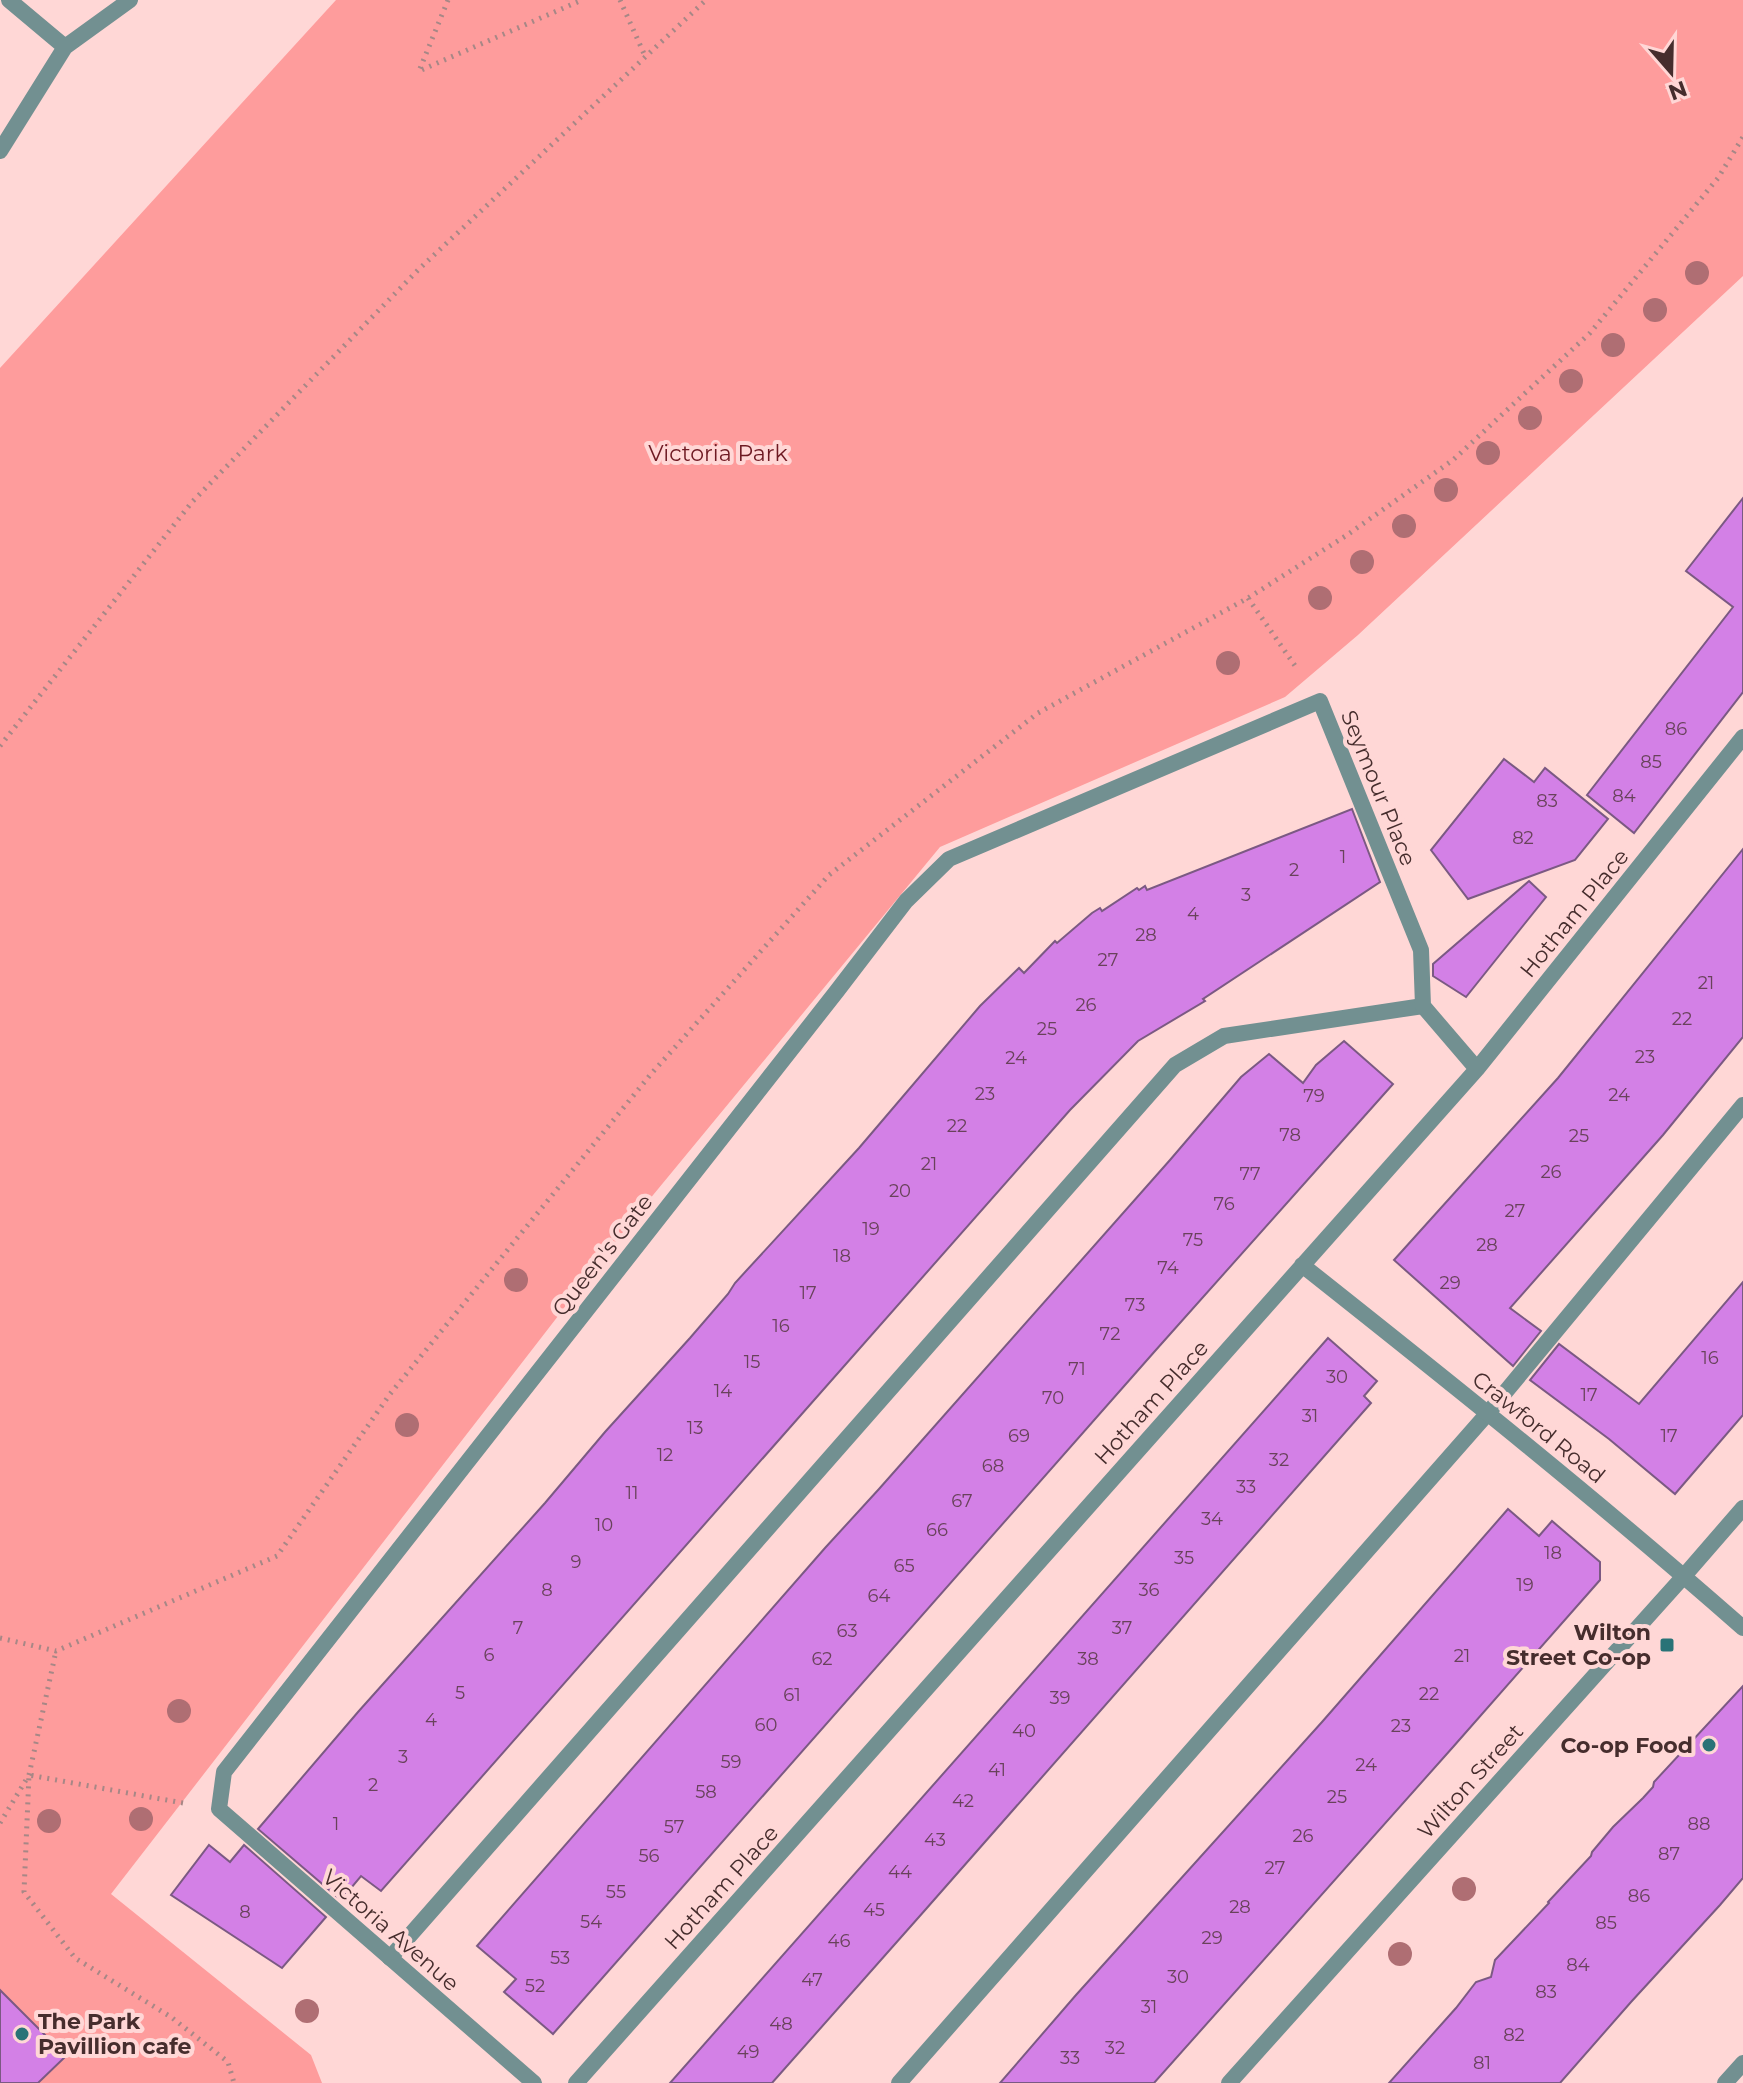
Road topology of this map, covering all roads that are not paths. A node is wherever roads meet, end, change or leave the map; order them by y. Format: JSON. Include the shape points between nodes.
{"nodes":[{"id":1,"x":9,"y":0,"type":"edge"},
{"id":2,"x":130,"y":0,"type":"edge"},
{"id":3,"x":65,"y":47,"type":"junction"},
{"id":4,"x":0,"y":151,"type":"edge"},
{"id":5,"x":1743,"y":737,"type":"edge"},
{"id":6,"x":1089,"y":800,"type":"joint"},
{"id":7,"x":1423,"y":1006,"type":"junction"},
{"id":8,"x":1477,"y":1069,"type":"junction"},
{"id":9,"x":1743,"y":1105,"type":"edge"},
{"id":10,"x":1302,"y":1265,"type":"junction"},
{"id":11,"x":1488,"y":1413,"type":"junction"},
{"id":12,"x":1743,"y":1508,"type":"edge"},
{"id":13,"x":1684,"y":1576,"type":"junction"},
{"id":14,"x":1743,"y":1628,"type":"edge"},
{"id":15,"x":219,"y":1809,"type":"joint"},
{"id":16,"x":390,"y":1958,"type":"junction"},
{"id":17,"x":1743,"y":2063,"type":"edge"},
{"id":18,"x":534,"y":2083,"type":"edge"},
{"id":19,"x":576,"y":2083,"type":"edge"},
{"id":20,"x":899,"y":2083,"type":"edge"},
{"id":21,"x":1229,"y":2083,"type":"edge"},
{"id":22,"x":1725,"y":2083,"type":"edge"}],
"edges":[{"from":1,"to":3,"type":"street"},
{"from":2,"to":3,"type":"street"},
{"from":3,"to":4,"type":"street"},
{"from":5,"to":8,"type":"street","name":"Hotham Place"},
{"from":6,"to":7,"type":"street","name":"Seymour Place","via":[[1320,701],[1421,950]]},
{"from":6,"to":15,"type":"street","name":"Queen's Gate","via":[[949,859],[906,901],[224,1772]]},
{"from":7,"to":8,"type":"street"},
{"from":7,"to":16,"type":"street","via":[[1224,1036],[1175,1065]]},
{"from":8,"to":10,"type":"street","name":"Hotham Place"},
{"from":9,"to":11,"type":"street"},
{"from":10,"to":11,"type":"street","name":"Crawford Road"},
{"from":10,"to":19,"type":"street","name":"Hotham Place"},
{"from":11,"to":13,"type":"street","name":"Crawford Road"},
{"from":11,"to":20,"type":"street"},
{"from":12,"to":13,"type":"street","name":"Wilton Street"},
{"from":13,"to":14,"type":"street","name":"Crawford Road"},
{"from":13,"to":21,"type":"street","name":"Wilton Street"},
{"from":15,"to":16,"type":"street","name":"Victoria Avenue"},
{"from":16,"to":18,"type":"street","name":"Victoria Avenue"},
{"from":17,"to":22,"type":"street"}]}
